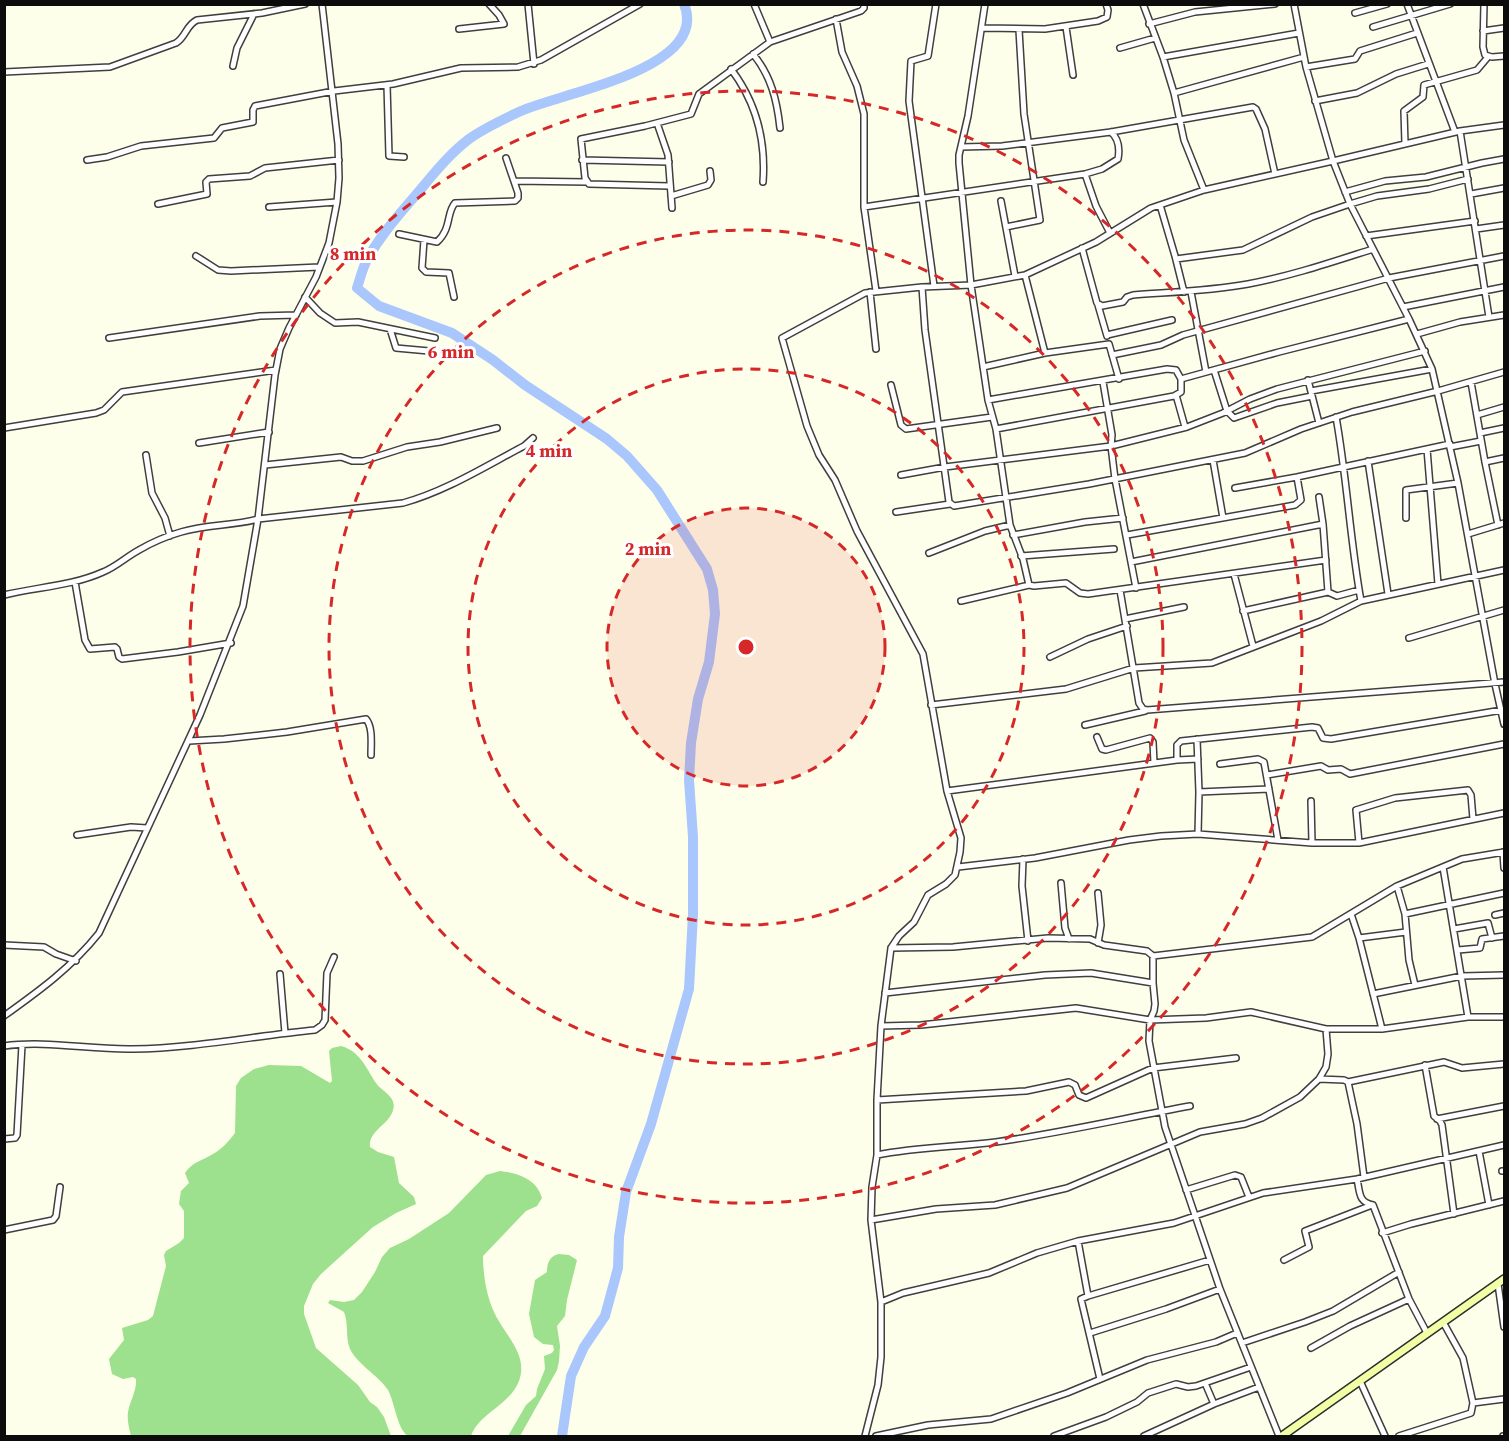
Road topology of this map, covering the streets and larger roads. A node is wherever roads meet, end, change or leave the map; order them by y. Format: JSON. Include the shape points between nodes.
{"nodes":[{"id":1,"x":305,"y":4,"type":"edge"},
{"id":2,"x":322,"y":4,"type":"edge"},
{"id":3,"x":489,"y":4,"type":"edge"},
{"id":4,"x":499,"y":4,"type":"edge"},
{"id":5,"x":528,"y":4,"type":"edge"},
{"id":6,"x":640,"y":4,"type":"edge"},
{"id":7,"x":754,"y":4,"type":"edge"},
{"id":8,"x":864,"y":4,"type":"edge"},
{"id":9,"x":936,"y":4,"type":"edge"},
{"id":10,"x":986,"y":4,"type":"edge"},
{"id":11,"x":1106,"y":4,"type":"edge"},
{"id":12,"x":1143,"y":4,"type":"edge"},
{"id":13,"x":1275,"y":4,"type":"edge"},
{"id":14,"x":1294,"y":4,"type":"edge"},
{"id":15,"x":1387,"y":4,"type":"edge"},
{"id":16,"x":1407,"y":4,"type":"edge"},
{"id":17,"x":1450,"y":4,"type":"edge"},
{"id":18,"x":1484,"y":4,"type":"edge"},
{"id":19,"x":1355,"y":13,"type":"dead end"},
{"id":20,"x":254,"y":14,"type":"junction"},
{"id":21,"x":499,"y":15,"type":"junction"},
{"id":22,"x":1411,"y":16,"type":"junction"},
{"id":23,"x":836,"y":19,"type":"junction"},
{"id":24,"x":1149,"y":24,"type":"junction"},
{"id":25,"x":1066,"y":27,"type":"junction"},
{"id":26,"x":1373,"y":27,"type":"dead end"},
{"id":27,"x":982,"y":28,"type":"junction"},
{"id":28,"x":1504,"y":28,"type":"edge"},
{"id":29,"x":459,"y":29,"type":"dead end"},
{"id":30,"x":1018,"y":30,"type":"junction"},
{"id":31,"x":1483,"y":31,"type":"junction"},
{"id":32,"x":1299,"y":33,"type":"junction"},
{"id":33,"x":1417,"y":33,"type":"junction"},
{"id":34,"x":1155,"y":38,"type":"junction"},
{"id":35,"x":770,"y":42,"type":"junction"},
{"id":36,"x":1120,"y":48,"type":"dead end"},
{"id":37,"x":753,"y":54,"type":"junction"},
{"id":38,"x":1504,"y":56,"type":"edge"},
{"id":39,"x":1162,"y":57,"type":"junction"},
{"id":40,"x":1304,"y":57,"type":"junction"},
{"id":41,"x":1488,"y":57,"type":"junction"},
{"id":42,"x":534,"y":64,"type":"junction"},
{"id":43,"x":1428,"y":64,"type":"junction"},
{"id":44,"x":232,"y":66,"type":"dead end"},
{"id":45,"x":1306,"y":67,"type":"junction"},
{"id":46,"x":730,"y":69,"type":"junction"},
{"id":47,"x":4,"y":72,"type":"edge"},
{"id":48,"x":1073,"y":75,"type":"dead end"},
{"id":49,"x":1435,"y":81,"type":"junction"},
{"id":50,"x":387,"y":86,"type":"junction"},
{"id":51,"x":334,"y":92,"type":"junction"},
{"id":52,"x":1174,"y":93,"type":"junction"},
{"id":53,"x":1315,"y":101,"type":"junction"},
{"id":54,"x":1179,"y":121,"type":"junction"},
{"id":55,"x":657,"y":123,"type":"junction"},
{"id":56,"x":1504,"y":125,"type":"edge"},
{"id":57,"x":780,"y":128,"type":"dead end"},
{"id":58,"x":1458,"y":131,"type":"junction"},
{"id":59,"x":1111,"y":132,"type":"junction"},
{"id":60,"x":1028,"y":143,"type":"junction"},
{"id":61,"x":1405,"y":144,"type":"junction"},
{"id":62,"x":961,"y":147,"type":"junction"},
{"id":63,"x":404,"y":157,"type":"dead end"},
{"id":64,"x":506,"y":158,"type":"dead end"},
{"id":65,"x":1504,"y":159,"type":"edge"},
{"id":66,"x":87,"y":160,"type":"dead end"},
{"id":67,"x":339,"y":160,"type":"junction"},
{"id":68,"x":582,"y":160,"type":"junction"},
{"id":69,"x":669,"y":162,"type":"junction"},
{"id":70,"x":1333,"y":162,"type":"junction"},
{"id":71,"x":1466,"y":166,"type":"junction"},
{"id":72,"x":710,"y":171,"type":"dead end"},
{"id":73,"x":1084,"y":174,"type":"junction"},
{"id":74,"x":1275,"y":174,"type":"junction"},
{"id":75,"x":1468,"y":179,"type":"junction"},
{"id":76,"x":514,"y":181,"type":"junction"},
{"id":77,"x":1034,"y":181,"type":"junction"},
{"id":78,"x":587,"y":182,"type":"junction"},
{"id":79,"x":763,"y":182,"type":"dead end"},
{"id":80,"x":669,"y":186,"type":"junction"},
{"id":81,"x":1504,"y":188,"type":"edge"},
{"id":82,"x":1204,"y":190,"type":"junction"},
{"id":83,"x":962,"y":191,"type":"junction"},
{"id":84,"x":1345,"y":192,"type":"junction"},
{"id":85,"x":1471,"y":194,"type":"junction"},
{"id":86,"x":670,"y":196,"type":"junction"},
{"id":87,"x":921,"y":198,"type":"junction"},
{"id":88,"x":1001,"y":201,"type":"dead end"},
{"id":89,"x":338,"y":202,"type":"junction"},
{"id":90,"x":158,"y":204,"type":"dead end"},
{"id":91,"x":1350,"y":204,"type":"junction"},
{"id":92,"x":1160,"y":205,"type":"junction"},
{"id":93,"x":269,"y":207,"type":"dead end"},
{"id":94,"x":864,"y":207,"type":"junction"},
{"id":95,"x":672,"y":208,"type":"dead end"},
{"id":96,"x":1475,"y":221,"type":"junction"},
{"id":97,"x":1504,"y":225,"type":"edge"},
{"id":98,"x":1006,"y":227,"type":"junction"},
{"id":99,"x":1476,"y":229,"type":"junction"},
{"id":100,"x":1110,"y":232,"type":"junction"},
{"id":101,"x":399,"y":234,"type":"dead end"},
{"id":102,"x":1366,"y":236,"type":"junction"},
{"id":103,"x":424,"y":240,"type":"junction"},
{"id":104,"x":1082,"y":248,"type":"junction"},
{"id":105,"x":1374,"y":249,"type":"junction"},
{"id":106,"x":196,"y":256,"type":"dead end"},
{"id":107,"x":1504,"y":256,"type":"edge"},
{"id":108,"x":1176,"y":260,"type":"junction"},
{"id":109,"x":1480,"y":261,"type":"junction"},
{"id":110,"x":320,"y":267,"type":"junction"},
{"id":111,"x":1025,"y":275,"type":"junction"},
{"id":112,"x":1015,"y":276,"type":"junction"},
{"id":113,"x":1389,"y":278,"type":"junction"},
{"id":114,"x":971,"y":285,"type":"junction"},
{"id":115,"x":934,"y":286,"type":"junction"},
{"id":116,"x":922,"y":287,"type":"junction"},
{"id":117,"x":1504,"y":287,"type":"edge"},
{"id":118,"x":1485,"y":290,"type":"junction"},
{"id":119,"x":873,"y":291,"type":"junction"},
{"id":120,"x":1187,"y":292,"type":"junction"},
{"id":121,"x":305,"y":297,"type":"junction"},
{"id":122,"x":454,"y":297,"type":"dead end"},
{"id":123,"x":1098,"y":304,"type":"junction"},
{"id":124,"x":1403,"y":307,"type":"junction"},
{"id":125,"x":296,"y":315,"type":"junction"},
{"id":126,"x":1504,"y":315,"type":"edge"},
{"id":127,"x":1489,"y":317,"type":"junction"},
{"id":128,"x":1409,"y":319,"type":"junction"},
{"id":129,"x":1172,"y":320,"type":"dead end"},
{"id":130,"x":390,"y":329,"type":"junction"},
{"id":131,"x":1198,"y":331,"type":"junction"},
{"id":132,"x":1107,"y":334,"type":"junction"},
{"id":133,"x":1417,"y":334,"type":"junction"},
{"id":134,"x":109,"y":338,"type":"dead end"},
{"id":135,"x":435,"y":338,"type":"dead end"},
{"id":136,"x":1109,"y":344,"type":"junction"},
{"id":137,"x":876,"y":349,"type":"dead end"},
{"id":138,"x":1425,"y":351,"type":"junction"},
{"id":139,"x":1045,"y":353,"type":"junction"},
{"id":140,"x":1112,"y":355,"type":"junction"},
{"id":141,"x":459,"y":357,"type":"dead end"},
{"id":142,"x":983,"y":367,"type":"junction"},
{"id":143,"x":1432,"y":369,"type":"junction"},
{"id":144,"x":276,"y":370,"type":"junction"},
{"id":145,"x":1214,"y":370,"type":"junction"},
{"id":146,"x":1206,"y":372,"type":"junction"},
{"id":147,"x":1504,"y":372,"type":"edge"},
{"id":148,"x":1119,"y":379,"type":"junction"},
{"id":149,"x":1181,"y":379,"type":"junction"},
{"id":150,"x":1308,"y":380,"type":"junction"},
{"id":151,"x":1103,"y":382,"type":"junction"},
{"id":152,"x":1471,"y":382,"type":"junction"},
{"id":153,"x":891,"y":385,"type":"dead end"},
{"id":154,"x":1438,"y":391,"type":"junction"},
{"id":155,"x":1312,"y":394,"type":"junction"},
{"id":156,"x":1176,"y":395,"type":"junction"},
{"id":157,"x":988,"y":400,"type":"junction"},
{"id":158,"x":1504,"y":407,"type":"edge"},
{"id":159,"x":1108,"y":409,"type":"junction"},
{"id":160,"x":1227,"y":411,"type":"junction"},
{"id":161,"x":1477,"y":415,"type":"junction"},
{"id":162,"x":992,"y":417,"type":"junction"},
{"id":163,"x":1336,"y":417,"type":"junction"},
{"id":164,"x":939,"y":423,"type":"junction"},
{"id":165,"x":1319,"y":423,"type":"junction"},
{"id":166,"x":1185,"y":427,"type":"junction"},
{"id":167,"x":4,"y":428,"type":"edge"},
{"id":168,"x":497,"y":428,"type":"dead end"},
{"id":169,"x":1504,"y":428,"type":"edge"},
{"id":170,"x":996,"y":429,"type":"junction"},
{"id":171,"x":269,"y":432,"type":"junction"},
{"id":172,"x":1480,"y":433,"type":"junction"},
{"id":173,"x":533,"y":438,"type":"dead end"},
{"id":174,"x":1481,"y":441,"type":"junction"},
{"id":175,"x":199,"y":443,"type":"dead end"},
{"id":176,"x":1111,"y":446,"type":"junction"},
{"id":177,"x":1450,"y":446,"type":"junction"},
{"id":178,"x":1427,"y":449,"type":"junction"},
{"id":179,"x":146,"y":455,"type":"dead end"},
{"id":180,"x":1504,"y":458,"type":"edge"},
{"id":181,"x":1000,"y":460,"type":"junction"},
{"id":182,"x":1213,"y":460,"type":"junction"},
{"id":183,"x":1368,"y":461,"type":"junction"},
{"id":184,"x":1485,"y":462,"type":"junction"},
{"id":185,"x":265,"y":465,"type":"junction"},
{"id":186,"x":1345,"y":466,"type":"junction"},
{"id":187,"x":945,"y":467,"type":"junction"},
{"id":188,"x":901,"y":475,"type":"dead end"},
{"id":189,"x":1297,"y":477,"type":"junction"},
{"id":190,"x":1115,"y":479,"type":"junction"},
{"id":191,"x":1458,"y":483,"type":"junction"},
{"id":192,"x":1430,"y":487,"type":"junction"},
{"id":193,"x":1235,"y":488,"type":"dead end"},
{"id":194,"x":1319,"y":497,"type":"dead end"},
{"id":195,"x":1007,"y":498,"type":"junction"},
{"id":196,"x":950,"y":504,"type":"junction"},
{"id":197,"x":896,"y":512,"type":"dead end"},
{"id":198,"x":1123,"y":518,"type":"junction"},
{"id":199,"x":1223,"y":518,"type":"junction"},
{"id":200,"x":1406,"y":518,"type":"dead end"},
{"id":201,"x":258,"y":519,"type":"junction"},
{"id":202,"x":1504,"y":523,"type":"edge"},
{"id":203,"x":1323,"y":524,"type":"junction"},
{"id":204,"x":1010,"y":525,"type":"junction"},
{"id":205,"x":1498,"y":525,"type":"junction"},
{"id":206,"x":1468,"y":534,"type":"junction"},
{"id":207,"x":1013,"y":535,"type":"junction"},
{"id":208,"x":1127,"y":535,"type":"junction"},
{"id":209,"x":170,"y":536,"type":"junction"},
{"id":210,"x":1114,"y":549,"type":"dead end"},
{"id":211,"x":929,"y":553,"type":"dead end"},
{"id":212,"x":1022,"y":556,"type":"junction"},
{"id":213,"x":1326,"y":560,"type":"junction"},
{"id":214,"x":1131,"y":562,"type":"junction"},
{"id":215,"x":1504,"y":570,"type":"edge"},
{"id":216,"x":1234,"y":573,"type":"junction"},
{"id":217,"x":1476,"y":577,"type":"junction"},
{"id":218,"x":75,"y":582,"type":"junction"},
{"id":219,"x":1438,"y":584,"type":"junction"},
{"id":220,"x":1029,"y":585,"type":"junction"},
{"id":221,"x":1136,"y":588,"type":"junction"},
{"id":222,"x":1120,"y":590,"type":"junction"},
{"id":223,"x":1359,"y":590,"type":"junction"},
{"id":224,"x":1328,"y":592,"type":"junction"},
{"id":225,"x":1388,"y":594,"type":"junction"},
{"id":226,"x":4,"y":595,"type":"edge"},
{"id":227,"x":961,"y":601,"type":"dead end"},
{"id":228,"x":1361,"y":601,"type":"junction"},
{"id":229,"x":1184,"y":607,"type":"dead end"},
{"id":230,"x":1504,"y":610,"type":"edge"},
{"id":231,"x":1243,"y":611,"type":"junction"},
{"id":232,"x":1484,"y":616,"type":"junction"},
{"id":233,"x":1125,"y":619,"type":"junction"},
{"id":234,"x":1127,"y":626,"type":"junction"},
{"id":235,"x":1409,"y":638,"type":"dead end"},
{"id":236,"x":231,"y":643,"type":"junction"},
{"id":237,"x":1253,"y":646,"type":"junction"},
{"id":238,"x":1050,"y":657,"type":"dead end"},
{"id":239,"x":1134,"y":668,"type":"junction"},
{"id":240,"x":1504,"y":682,"type":"edge"},
{"id":241,"x":1495,"y":684,"type":"junction"},
{"id":242,"x":932,"y":705,"type":"junction"},
{"id":243,"x":1147,"y":710,"type":"junction"},
{"id":244,"x":1503,"y":710,"type":"edge"},
{"id":245,"x":1504,"y":724,"type":"edge"},
{"id":246,"x":1085,"y":725,"type":"dead end"},
{"id":247,"x":1097,"y":737,"type":"dead end"},
{"id":248,"x":1197,"y":739,"type":"junction"},
{"id":249,"x":189,"y":741,"type":"junction"},
{"id":250,"x":1504,"y":744,"type":"edge"},
{"id":251,"x":371,"y":755,"type":"dead end"},
{"id":252,"x":1198,"y":759,"type":"junction"},
{"id":253,"x":1176,"y":760,"type":"junction"},
{"id":254,"x":1154,"y":763,"type":"junction"},
{"id":255,"x":1220,"y":764,"type":"dead end"},
{"id":256,"x":1267,"y":775,"type":"junction"},
{"id":257,"x":1269,"y":789,"type":"junction"},
{"id":258,"x":947,"y":791,"type":"junction"},
{"id":259,"x":1199,"y":792,"type":"junction"},
{"id":260,"x":1311,"y":801,"type":"dead end"},
{"id":261,"x":1504,"y":813,"type":"edge"},
{"id":262,"x":1473,"y":819,"type":"junction"},
{"id":263,"x":147,"y":828,"type":"junction"},
{"id":264,"x":1198,"y":834,"type":"junction"},
{"id":265,"x":77,"y":835,"type":"dead end"},
{"id":266,"x":1278,"y":840,"type":"junction"},
{"id":267,"x":1312,"y":843,"type":"junction"},
{"id":268,"x":1359,"y":843,"type":"junction"},
{"id":269,"x":1504,"y":852,"type":"edge"},
{"id":270,"x":1023,"y":859,"type":"junction"},
{"id":271,"x":958,"y":867,"type":"junction"},
{"id":272,"x":1443,"y":867,"type":"junction"},
{"id":273,"x":1504,"y":868,"type":"edge"},
{"id":274,"x":1061,"y":884,"type":"dead end"},
{"id":275,"x":1397,"y":885,"type":"junction"},
{"id":276,"x":1098,"y":893,"type":"dead end"},
{"id":277,"x":1504,"y":893,"type":"edge"},
{"id":278,"x":1449,"y":904,"type":"junction"},
{"id":279,"x":1504,"y":913,"type":"edge"},
{"id":280,"x":1351,"y":914,"type":"junction"},
{"id":281,"x":1405,"y":914,"type":"junction"},
{"id":282,"x":1495,"y":915,"type":"dead end"},
{"id":283,"x":1454,"y":929,"type":"junction"},
{"id":284,"x":1406,"y":932,"type":"junction"},
{"id":285,"x":1504,"y":936,"type":"edge"},
{"id":286,"x":1359,"y":938,"type":"junction"},
{"id":287,"x":1492,"y":938,"type":"junction"},
{"id":288,"x":1069,"y":939,"type":"junction"},
{"id":289,"x":1028,"y":941,"type":"junction"},
{"id":290,"x":1098,"y":942,"type":"junction"},
{"id":291,"x":4,"y":945,"type":"edge"},
{"id":292,"x":891,"y":948,"type":"junction"},
{"id":293,"x":1458,"y":950,"type":"junction"},
{"id":294,"x":1153,"y":956,"type":"junction"},
{"id":295,"x":334,"y":957,"type":"dead end"},
{"id":296,"x":76,"y":960,"type":"junction"},
{"id":297,"x":280,"y":974,"type":"dead end"},
{"id":298,"x":1504,"y":975,"type":"edge"},
{"id":299,"x":1462,"y":976,"type":"junction"},
{"id":300,"x":1153,"y":983,"type":"junction"},
{"id":301,"x":1415,"y":985,"type":"junction"},
{"id":302,"x":885,"y":993,"type":"junction"},
{"id":303,"x":1373,"y":994,"type":"junction"},
{"id":304,"x":4,"y":1016,"type":"edge"},
{"id":305,"x":1468,"y":1017,"type":"junction"},
{"id":306,"x":1504,"y":1017,"type":"edge"},
{"id":307,"x":1149,"y":1020,"type":"junction"},
{"id":308,"x":881,"y":1026,"type":"junction"},
{"id":309,"x":1326,"y":1029,"type":"junction"},
{"id":310,"x":1382,"y":1029,"type":"junction"},
{"id":311,"x":285,"y":1034,"type":"junction"},
{"id":312,"x":21,"y":1045,"type":"junction"},
{"id":313,"x":4,"y":1046,"type":"edge"},
{"id":314,"x":1236,"y":1058,"type":"dead end"},
{"id":315,"x":1504,"y":1064,"type":"edge"},
{"id":316,"x":1425,"y":1065,"type":"junction"},
{"id":317,"x":1153,"y":1068,"type":"junction"},
{"id":318,"x":1319,"y":1079,"type":"junction"},
{"id":319,"x":1348,"y":1083,"type":"junction"},
{"id":320,"x":877,"y":1100,"type":"junction"},
{"id":321,"x":1190,"y":1106,"type":"dead end"},
{"id":322,"x":1504,"y":1106,"type":"edge"},
{"id":323,"x":1161,"y":1111,"type":"junction"},
{"id":324,"x":1435,"y":1119,"type":"junction"},
{"id":325,"x":4,"y":1139,"type":"edge"},
{"id":326,"x":1170,"y":1144,"type":"junction"},
{"id":327,"x":1504,"y":1145,"type":"edge"},
{"id":328,"x":1479,"y":1151,"type":"junction"},
{"id":329,"x":877,"y":1155,"type":"junction"},
{"id":330,"x":1446,"y":1158,"type":"junction"},
{"id":331,"x":1360,"y":1178,"type":"junction"},
{"id":332,"x":60,"y":1187,"type":"dead end"},
{"id":333,"x":1185,"y":1190,"type":"junction"},
{"id":334,"x":1249,"y":1197,"type":"junction"},
{"id":335,"x":1504,"y":1201,"type":"edge"},
{"id":336,"x":1373,"y":1205,"type":"junction"},
{"id":337,"x":1489,"y":1205,"type":"junction"},
{"id":338,"x":1454,"y":1214,"type":"junction"},
{"id":339,"x":1194,"y":1217,"type":"junction"},
{"id":340,"x":870,"y":1220,"type":"junction"},
{"id":341,"x":4,"y":1230,"type":"edge"},
{"id":342,"x":1382,"y":1233,"type":"junction"},
{"id":343,"x":1078,"y":1241,"type":"junction"},
{"id":344,"x":1210,"y":1260,"type":"junction"},
{"id":345,"x":1284,"y":1260,"type":"dead end"},
{"id":346,"x":1399,"y":1272,"type":"junction"},
{"id":347,"x":1504,"y":1279,"type":"edge"},
{"id":348,"x":1498,"y":1284,"type":"junction"},
{"id":349,"x":1220,"y":1289,"type":"junction"},
{"id":350,"x":1088,"y":1296,"type":"junction"},
{"id":351,"x":1409,"y":1299,"type":"junction"},
{"id":352,"x":881,"y":1302,"type":"junction"},
{"id":353,"x":1443,"y":1322,"type":"junction"},
{"id":354,"x":1504,"y":1327,"type":"edge"},
{"id":355,"x":1090,"y":1333,"type":"junction"},
{"id":356,"x":1237,"y":1333,"type":"junction"},
{"id":357,"x":1427,"y":1334,"type":"junction"},
{"id":358,"x":1242,"y":1343,"type":"junction"},
{"id":359,"x":1311,"y":1348,"type":"dead end"},
{"id":360,"x":1251,"y":1367,"type":"junction"},
{"id":361,"x":1100,"y":1379,"type":"junction"},
{"id":362,"x":1360,"y":1381,"type":"junction"},
{"id":363,"x":1205,"y":1383,"type":"junction"},
{"id":364,"x":1259,"y":1387,"type":"junction"},
{"id":365,"x":1504,"y":1399,"type":"edge"},
{"id":366,"x":1473,"y":1403,"type":"junction"},
{"id":367,"x":1214,"y":1404,"type":"junction"},
{"id":368,"x":865,"y":1437,"type":"edge"},
{"id":369,"x":876,"y":1437,"type":"edge"},
{"id":370,"x":1054,"y":1437,"type":"edge"},
{"id":371,"x":1144,"y":1437,"type":"edge"},
{"id":372,"x":1280,"y":1437,"type":"edge"},
{"id":373,"x":1385,"y":1437,"type":"edge"},
{"id":374,"x":1399,"y":1437,"type":"edge"}],
"edges":[{"from":1,"to":20,"type":"street"},
{"from":2,"to":51,"type":"street"},
{"from":3,"to":21,"type":"street"},
{"from":4,"to":21,"type":"street"},
{"from":5,"to":42,"type":"street"},
{"from":6,"to":42,"type":"street"},
{"from":7,"to":35,"type":"street"},
{"from":8,"to":23,"type":"street","via":[[861,11]]},
{"from":9,"to":87,"type":"street","via":[[927,56],[911,61],[909,101]]},
{"from":10,"to":27,"type":"street"},
{"from":11,"to":25,"type":"street","via":[[1108,14],[1104,20]]},
{"from":12,"to":24,"type":"street"},
{"from":13,"to":24,"type":"street","via":[[1195,12]]},
{"from":14,"to":32,"type":"street"},
{"from":15,"to":19,"type":"street"},
{"from":16,"to":22,"type":"street"},
{"from":17,"to":22,"type":"street"},
{"from":18,"to":31,"type":"street"},
{"from":20,"to":44,"type":"street"},
{"from":20,"to":47,"type":"street","via":[[191,22],[176,44],[110,67]]},
{"from":21,"to":29,"type":"street","via":[[504,24]]},
{"from":22,"to":26,"type":"street"},
{"from":22,"to":33,"type":"street"},
{"from":23,"to":35,"type":"street"},
{"from":23,"to":94,"type":"street","via":[[842,52],[862,100]]},
{"from":24,"to":34,"type":"street"},
{"from":25,"to":30,"type":"street"},
{"from":25,"to":48,"type":"street"},
{"from":27,"to":30,"type":"street"},
{"from":27,"to":62,"type":"street"},
{"from":28,"to":31,"type":"street"},
{"from":30,"to":60,"type":"street"},
{"from":31,"to":41,"type":"street"},
{"from":32,"to":39,"type":"street"},
{"from":32,"to":40,"type":"street"},
{"from":33,"to":43,"type":"street"},
{"from":33,"to":45,"type":"street","via":[[1360,51],[1355,59]]},
{"from":34,"to":36,"type":"street"},
{"from":34,"to":39,"type":"street"},
{"from":35,"to":37,"type":"street"},
{"from":37,"to":46,"type":"street"},
{"from":37,"to":57,"type":"street","via":[[773,87]]},
{"from":38,"to":41,"type":"street"},
{"from":39,"to":52,"type":"street"},
{"from":40,"to":45,"type":"street"},
{"from":40,"to":52,"type":"street"},
{"from":41,"to":49,"type":"street","via":[[1477,70]]},
{"from":42,"to":50,"type":"street","via":[[461,68]]},
{"from":43,"to":49,"type":"street"},
{"from":43,"to":53,"type":"street","via":[[1357,93]]},
{"from":45,"to":53,"type":"street"},
{"from":46,"to":55,"type":"street","via":[[699,94],[691,114]]},
{"from":46,"to":79,"type":"street","via":[[744,89],[758,123],[764,149]]},
{"from":49,"to":58,"type":"street"},
{"from":49,"to":61,"type":"street","via":[[1424,86],[1423,97],[1404,111]]},
{"from":50,"to":51,"type":"street"},
{"from":50,"to":63,"type":"street","via":[[389,156]]},
{"from":51,"to":66,"type":"street","via":[[255,105],[253,122],[222,128],[214,138],[141,146]]},
{"from":51,"to":67,"type":"street"},
{"from":52,"to":54,"type":"street"},
{"from":53,"to":70,"type":"street"},
{"from":54,"to":59,"type":"street"},
{"from":54,"to":74,"type":"street","via":[[1256,109]]},
{"from":54,"to":82,"type":"street"},
{"from":55,"to":68,"type":"street","via":[[583,137]]},
{"from":55,"to":69,"type":"street"},
{"from":56,"to":58,"type":"street"},
{"from":58,"to":61,"type":"street"},
{"from":58,"to":71,"type":"street"},
{"from":59,"to":60,"type":"street"},
{"from":59,"to":73,"type":"street","via":[[1117,137],[1118,159]]},
{"from":60,"to":62,"type":"street"},
{"from":60,"to":77,"type":"street"},
{"from":61,"to":70,"type":"street"},
{"from":62,"to":83,"type":"street"},
{"from":64,"to":76,"type":"street"},
{"from":65,"to":71,"type":"street"},
{"from":67,"to":89,"type":"street"},
{"from":67,"to":90,"type":"street","via":[[209,179],[207,194]]},
{"from":68,"to":69,"type":"street"},
{"from":68,"to":78,"type":"street"},
{"from":69,"to":80,"type":"street"},
{"from":70,"to":74,"type":"street"},
{"from":70,"to":84,"type":"street"},
{"from":71,"to":75,"type":"street"},
{"from":71,"to":84,"type":"street"},
{"from":72,"to":86,"type":"street","via":[[708,185]]},
{"from":73,"to":77,"type":"street"},
{"from":73,"to":100,"type":"street"},
{"from":74,"to":82,"type":"street"},
{"from":75,"to":85,"type":"street"},
{"from":75,"to":91,"type":"street"},
{"from":76,"to":78,"type":"street"},
{"from":76,"to":103,"type":"street","via":[[518,193],[515,201],[455,203],[440,239]]},
{"from":77,"to":83,"type":"street"},
{"from":77,"to":98,"type":"street","via":[[1040,220]]},
{"from":78,"to":80,"type":"street"},
{"from":80,"to":86,"type":"street"},
{"from":81,"to":85,"type":"street"},
{"from":82,"to":92,"type":"street"},
{"from":83,"to":87,"type":"street"},
{"from":83,"to":114,"type":"street"},
{"from":84,"to":91,"type":"street"},
{"from":85,"to":96,"type":"street"},
{"from":86,"to":95,"type":"street"},
{"from":87,"to":94,"type":"street"},
{"from":87,"to":115,"type":"street"},
{"from":88,"to":98,"type":"street"},
{"from":89,"to":93,"type":"street"},
{"from":89,"to":110,"type":"street"},
{"from":91,"to":102,"type":"street"},
{"from":91,"to":108,"type":"street","via":[[1312,217],[1243,250]]},
{"from":92,"to":100,"type":"street"},
{"from":92,"to":108,"type":"street"},
{"from":94,"to":119,"type":"street"},
{"from":96,"to":99,"type":"street"},
{"from":96,"to":102,"type":"street"},
{"from":97,"to":99,"type":"street"},
{"from":98,"to":112,"type":"street"},
{"from":99,"to":109,"type":"street"},
{"from":100,"to":104,"type":"street"},
{"from":101,"to":103,"type":"street"},
{"from":102,"to":105,"type":"street"},
{"from":103,"to":122,"type":"street","via":[[422,268],[426,272],[449,273]]},
{"from":104,"to":111,"type":"street"},
{"from":104,"to":123,"type":"street"},
{"from":105,"to":113,"type":"street"},
{"from":105,"to":120,"type":"street","via":[[1284,276]]},
{"from":106,"to":110,"type":"street","via":[[218,270],[231,272]]},
{"from":107,"to":109,"type":"street"},
{"from":108,"to":120,"type":"street"},
{"from":109,"to":113,"type":"street"},
{"from":109,"to":118,"type":"street"},
{"from":110,"to":121,"type":"street"},
{"from":111,"to":112,"type":"street"},
{"from":111,"to":139,"type":"street"},
{"from":112,"to":114,"type":"street"},
{"from":113,"to":124,"type":"street"},
{"from":113,"to":131,"type":"street"},
{"from":114,"to":115,"type":"street"},
{"from":114,"to":142,"type":"street"},
{"from":115,"to":116,"type":"street"},
{"from":116,"to":119,"type":"street"},
{"from":116,"to":164,"type":"street"},
{"from":117,"to":118,"type":"street"},
{"from":118,"to":124,"type":"street"},
{"from":118,"to":127,"type":"street"},
{"from":119,"to":137,"type":"street"},
{"from":119,"to":242,"type":"street","via":[[854,297],[782,338],[819,455],[923,654]]},
{"from":120,"to":123,"type":"street","via":[[1133,295],[1121,303]]},
{"from":120,"to":131,"type":"street"},
{"from":121,"to":125,"type":"street"},
{"from":121,"to":130,"type":"street","via":[[335,323],[358,322]]},
{"from":123,"to":132,"type":"street"},
{"from":124,"to":128,"type":"street"},
{"from":125,"to":134,"type":"street","via":[[260,316]]},
{"from":125,"to":144,"type":"street","via":[[280,349]]},
{"from":126,"to":127,"type":"street"},
{"from":127,"to":133,"type":"street"},
{"from":128,"to":133,"type":"street"},
{"from":128,"to":145,"type":"street"},
{"from":129,"to":132,"type":"street"},
{"from":130,"to":135,"type":"street"},
{"from":130,"to":141,"type":"street","via":[[396,348]]},
{"from":131,"to":140,"type":"street","via":[[1161,345]]},
{"from":131,"to":146,"type":"street"},
{"from":132,"to":136,"type":"street"},
{"from":133,"to":138,"type":"street"},
{"from":136,"to":139,"type":"street"},
{"from":136,"to":140,"type":"street"},
{"from":138,"to":143,"type":"street"},
{"from":138,"to":150,"type":"street"},
{"from":139,"to":142,"type":"street"},
{"from":140,"to":148,"type":"street"},
{"from":142,"to":157,"type":"street"},
{"from":143,"to":154,"type":"street"},
{"from":143,"to":155,"type":"street"},
{"from":144,"to":167,"type":"street","via":[[122,392],[96,413]]},
{"from":144,"to":171,"type":"street"},
{"from":145,"to":146,"type":"street"},
{"from":145,"to":160,"type":"street"},
{"from":146,"to":149,"type":"street"},
{"from":147,"to":152,"type":"street"},
{"from":148,"to":149,"type":"street","via":[[1172,369]]},
{"from":148,"to":151,"type":"street"},
{"from":149,"to":156,"type":"street","via":[[1181,392]]},
{"from":150,"to":155,"type":"street"},
{"from":150,"to":160,"type":"street"},
{"from":151,"to":157,"type":"street"},
{"from":151,"to":159,"type":"street"},
{"from":152,"to":154,"type":"street"},
{"from":152,"to":161,"type":"street"},
{"from":153,"to":164,"type":"street","via":[[903,428]]},
{"from":154,"to":163,"type":"street"},
{"from":154,"to":177,"type":"street"},
{"from":155,"to":160,"type":"street","via":[[1236,418]]},
{"from":155,"to":165,"type":"street"},
{"from":156,"to":159,"type":"street"},
{"from":156,"to":166,"type":"street"},
{"from":157,"to":162,"type":"street"},
{"from":158,"to":161,"type":"street"},
{"from":159,"to":170,"type":"street"},
{"from":159,"to":176,"type":"street"},
{"from":160,"to":166,"type":"street"},
{"from":161,"to":172,"type":"street"},
{"from":162,"to":164,"type":"street"},
{"from":162,"to":170,"type":"street"},
{"from":163,"to":165,"type":"street"},
{"from":163,"to":186,"type":"street"},
{"from":164,"to":187,"type":"street"},
{"from":165,"to":182,"type":"street","via":[[1245,453]]},
{"from":166,"to":176,"type":"street"},
{"from":168,"to":185,"type":"street","via":[[407,447],[363,461],[340,457]]},
{"from":169,"to":172,"type":"street"},
{"from":170,"to":181,"type":"street"},
{"from":171,"to":175,"type":"street"},
{"from":171,"to":185,"type":"street"},
{"from":172,"to":174,"type":"street"},
{"from":173,"to":201,"type":"street","via":[[420,498]]},
{"from":174,"to":177,"type":"street"},
{"from":174,"to":184,"type":"street"},
{"from":176,"to":181,"type":"street"},
{"from":176,"to":190,"type":"street"},
{"from":177,"to":178,"type":"street"},
{"from":177,"to":191,"type":"street"},
{"from":178,"to":183,"type":"street"},
{"from":178,"to":192,"type":"street"},
{"from":179,"to":209,"type":"street","via":[[152,493]]},
{"from":180,"to":184,"type":"street"},
{"from":181,"to":187,"type":"street"},
{"from":181,"to":195,"type":"street"},
{"from":182,"to":190,"type":"street"},
{"from":182,"to":199,"type":"street"},
{"from":183,"to":186,"type":"street"},
{"from":183,"to":225,"type":"street"},
{"from":184,"to":205,"type":"street"},
{"from":185,"to":201,"type":"street"},
{"from":186,"to":189,"type":"street"},
{"from":186,"to":223,"type":"street"},
{"from":187,"to":188,"type":"street"},
{"from":187,"to":196,"type":"street"},
{"from":189,"to":193,"type":"street"},
{"from":189,"to":199,"type":"street","via":[[1300,503]]},
{"from":190,"to":195,"type":"street"},
{"from":190,"to":198,"type":"street"},
{"from":191,"to":192,"type":"street"},
{"from":191,"to":206,"type":"street"},
{"from":192,"to":200,"type":"street","via":[[1406,490]]},
{"from":192,"to":219,"type":"street"},
{"from":194,"to":203,"type":"street"},
{"from":195,"to":196,"type":"street"},
{"from":195,"to":204,"type":"street"},
{"from":196,"to":197,"type":"street"},
{"from":198,"to":207,"type":"street"},
{"from":198,"to":208,"type":"street"},
{"from":199,"to":208,"type":"street"},
{"from":201,"to":209,"type":"street"},
{"from":201,"to":236,"type":"street","via":[[246,594]]},
{"from":202,"to":205,"type":"street"},
{"from":203,"to":213,"type":"street"},
{"from":203,"to":214,"type":"street"},
{"from":204,"to":207,"type":"street"},
{"from":204,"to":211,"type":"street"},
{"from":205,"to":206,"type":"street"},
{"from":206,"to":217,"type":"street"},
{"from":207,"to":212,"type":"street"},
{"from":208,"to":214,"type":"street"},
{"from":209,"to":218,"type":"street","via":[[140,549],[105,572]]},
{"from":210,"to":212,"type":"street"},
{"from":212,"to":220,"type":"street"},
{"from":213,"to":216,"type":"street"},
{"from":213,"to":224,"type":"street"},
{"from":214,"to":221,"type":"street"},
{"from":215,"to":217,"type":"street"},
{"from":216,"to":221,"type":"street"},
{"from":216,"to":231,"type":"street"},
{"from":217,"to":219,"type":"street"},
{"from":217,"to":232,"type":"street"},
{"from":218,"to":226,"type":"street"},
{"from":218,"to":236,"type":"street","via":[[90,649],[115,646],[122,659]]},
{"from":219,"to":225,"type":"street"},
{"from":220,"to":222,"type":"street","via":[[1066,584],[1083,594]]},
{"from":220,"to":227,"type":"street"},
{"from":221,"to":222,"type":"street"},
{"from":222,"to":233,"type":"street"},
{"from":223,"to":224,"type":"street","via":[[1337,596]]},
{"from":223,"to":228,"type":"street"},
{"from":224,"to":231,"type":"street"},
{"from":225,"to":228,"type":"street"},
{"from":228,"to":237,"type":"street","via":[[1321,621]]},
{"from":229,"to":233,"type":"street"},
{"from":230,"to":232,"type":"street"},
{"from":231,"to":237,"type":"street"},
{"from":232,"to":235,"type":"street"},
{"from":232,"to":241,"type":"street"},
{"from":233,"to":234,"type":"street"},
{"from":234,"to":238,"type":"street"},
{"from":234,"to":239,"type":"street"},
{"from":236,"to":249,"type":"street"},
{"from":237,"to":239,"type":"street","via":[[1212,663]]},
{"from":239,"to":242,"type":"street","via":[[1066,689]]},
{"from":239,"to":243,"type":"street","via":[[1139,703]]},
{"from":240,"to":241,"type":"street"},
{"from":241,"to":243,"type":"street"},
{"from":241,"to":244,"type":"street"},
{"from":242,"to":258,"type":"street"},
{"from":243,"to":246,"type":"street"},
{"from":244,"to":245,"type":"street"},
{"from":244,"to":248,"type":"street","via":[[1331,739],[1323,738],[1318,728],[1312,727]]},
{"from":247,"to":254,"type":"street","via":[[1106,750],[1150,738]]},
{"from":248,"to":252,"type":"street"},
{"from":248,"to":253,"type":"street","via":[[1178,742]]},
{"from":249,"to":251,"type":"street","via":[[287,732],[366,718]]},
{"from":249,"to":263,"type":"street"},
{"from":250,"to":256,"type":"street","via":[[1350,774],[1321,766]]},
{"from":252,"to":253,"type":"street"},
{"from":252,"to":259,"type":"street"},
{"from":253,"to":254,"type":"street"},
{"from":254,"to":258,"type":"street"},
{"from":255,"to":256,"type":"street","via":[[1261,759]]},
{"from":256,"to":257,"type":"street"},
{"from":257,"to":259,"type":"street"},
{"from":257,"to":266,"type":"street"},
{"from":258,"to":271,"type":"street","via":[[961,838]]},
{"from":259,"to":264,"type":"street"},
{"from":260,"to":267,"type":"street"},
{"from":261,"to":262,"type":"street"},
{"from":262,"to":268,"type":"street"},
{"from":262,"to":268,"type":"street","via":[[1468,790],[1395,798],[1356,810]]},
{"from":263,"to":265,"type":"street"},
{"from":263,"to":296,"type":"street","via":[[103,926]]},
{"from":264,"to":266,"type":"street"},
{"from":264,"to":270,"type":"street","via":[[1129,840]]},
{"from":266,"to":267,"type":"street"},
{"from":267,"to":268,"type":"street"},
{"from":269,"to":272,"type":"street","via":[[1462,859]]},
{"from":269,"to":273,"type":"street"},
{"from":270,"to":271,"type":"street"},
{"from":270,"to":289,"type":"street"},
{"from":271,"to":292,"type":"street","via":[[946,884],[927,895],[914,922]]},
{"from":272,"to":275,"type":"street"},
{"from":272,"to":278,"type":"street"},
{"from":274,"to":288,"type":"street"},
{"from":275,"to":280,"type":"street"},
{"from":275,"to":281,"type":"street"},
{"from":276,"to":290,"type":"street"},
{"from":277,"to":278,"type":"street"},
{"from":278,"to":281,"type":"street"},
{"from":278,"to":283,"type":"street"},
{"from":279,"to":282,"type":"street"},
{"from":280,"to":286,"type":"street"},
{"from":280,"to":294,"type":"street","via":[[1306,938]]},
{"from":281,"to":284,"type":"street"},
{"from":283,"to":287,"type":"street","via":[[1488,923]]},
{"from":283,"to":293,"type":"street"},
{"from":284,"to":286,"type":"street"},
{"from":284,"to":301,"type":"street"},
{"from":285,"to":287,"type":"street"},
{"from":286,"to":303,"type":"street"},
{"from":287,"to":293,"type":"street","via":[[1482,939],[1480,948]]},
{"from":288,"to":289,"type":"street"},
{"from":288,"to":290,"type":"street"},
{"from":289,"to":292,"type":"street"},
{"from":290,"to":294,"type":"street","via":[[1147,951]]},
{"from":291,"to":296,"type":"street","via":[[44,947]]},
{"from":292,"to":302,"type":"street"},
{"from":293,"to":299,"type":"street"},
{"from":294,"to":300,"type":"street"},
{"from":295,"to":311,"type":"street","via":[[327,973],[322,1025],[315,1030]]},
{"from":296,"to":304,"type":"street"},
{"from":297,"to":311,"type":"street"},
{"from":298,"to":299,"type":"street"},
{"from":299,"to":301,"type":"street"},
{"from":299,"to":305,"type":"street"},
{"from":300,"to":302,"type":"street","via":[[1091,973]]},
{"from":300,"to":307,"type":"street","via":[[1155,1004]]},
{"from":301,"to":303,"type":"street"},
{"from":302,"to":308,"type":"street"},
{"from":303,"to":310,"type":"street"},
{"from":305,"to":306,"type":"street"},
{"from":305,"to":310,"type":"street"},
{"from":307,"to":308,"type":"street","via":[[1076,1008]]},
{"from":307,"to":309,"type":"street","via":[[1251,1012]]},
{"from":307,"to":317,"type":"street"},
{"from":308,"to":320,"type":"street"},
{"from":309,"to":310,"type":"street"},
{"from":309,"to":318,"type":"street","via":[[1328,1054]]},
{"from":311,"to":312,"type":"street","via":[[136,1049]]},
{"from":312,"to":313,"type":"street"},
{"from":312,"to":325,"type":"street","via":[[17,1135]]},
{"from":314,"to":317,"type":"street"},
{"from":315,"to":316,"type":"street","via":[[1462,1068],[1444,1062]]},
{"from":316,"to":319,"type":"street"},
{"from":316,"to":324,"type":"street"},
{"from":317,"to":320,"type":"street","via":[[1086,1098],[1069,1082],[1026,1091]]},
{"from":317,"to":323,"type":"street"},
{"from":318,"to":319,"type":"street"},
{"from":318,"to":326,"type":"street","via":[[1300,1097],[1262,1118],[1200,1132]]},
{"from":319,"to":331,"type":"street","via":[[1357,1124]]},
{"from":320,"to":329,"type":"street"},
{"from":321,"to":323,"type":"street"},
{"from":322,"to":324,"type":"street"},
{"from":323,"to":326,"type":"street"},
{"from":323,"to":329,"type":"street","via":[[1004,1141]]},
{"from":324,"to":330,"type":"street","via":[[1442,1125]]},
{"from":326,"to":333,"type":"street"},
{"from":326,"to":340,"type":"street","via":[[1067,1188],[1013,1202]]},
{"from":327,"to":328,"type":"street"},
{"from":328,"to":330,"type":"street"},
{"from":328,"to":337,"type":"street"},
{"from":329,"to":340,"type":"street"},
{"from":330,"to":331,"type":"street"},
{"from":330,"to":338,"type":"street"},
{"from":331,"to":334,"type":"street"},
{"from":331,"to":336,"type":"street","via":[[1362,1200]]},
{"from":332,"to":341,"type":"street","via":[[53,1220]]},
{"from":333,"to":334,"type":"street","via":[[1235,1175],[1241,1177]]},
{"from":333,"to":339,"type":"street"},
{"from":334,"to":339,"type":"street"},
{"from":335,"to":337,"type":"street"},
{"from":336,"to":342,"type":"street"},
{"from":336,"to":345,"type":"street","via":[[1305,1231],[1309,1247]]},
{"from":337,"to":338,"type":"street"},
{"from":338,"to":342,"type":"street"},
{"from":339,"to":343,"type":"street"},
{"from":339,"to":344,"type":"street"},
{"from":340,"to":352,"type":"street"},
{"from":342,"to":346,"type":"street"},
{"from":343,"to":350,"type":"street"},
{"from":343,"to":352,"type":"street","via":[[989,1273]]},
{"from":344,"to":349,"type":"street"},
{"from":344,"to":350,"type":"street"},
{"from":346,"to":351,"type":"street"},
{"from":346,"to":358,"type":"street","via":[[1333,1311]]},
{"from":347,"to":348,"type":"street"},
{"from":348,"to":353,"type":"street"},
{"from":348,"to":354,"type":"street"},
{"from":349,"to":355,"type":"street"},
{"from":349,"to":356,"type":"street"},
{"from":350,"to":355,"type":"street","via":[[1082,1299]]},
{"from":351,"to":357,"type":"street"},
{"from":351,"to":359,"type":"street"},
{"from":352,"to":368,"type":"street","via":[[880,1374]]},
{"from":353,"to":357,"type":"street"},
{"from":353,"to":366,"type":"street","via":[[1462,1358]]},
{"from":355,"to":361,"type":"street"},
{"from":356,"to":358,"type":"street"},
{"from":356,"to":361,"type":"street","via":[[1147,1360]]},
{"from":357,"to":362,"type":"street"},
{"from":358,"to":360,"type":"street"},
{"from":360,"to":363,"type":"street"},
{"from":360,"to":364,"type":"street"},
{"from":361,"to":369,"type":"street","via":[[991,1419],[928,1425]]},
{"from":362,"to":372,"type":"street"},
{"from":362,"to":373,"type":"street"},
{"from":363,"to":367,"type":"street"},
{"from":363,"to":370,"type":"street","via":[[1188,1387],[1176,1384],[1148,1394],[1106,1417]]},
{"from":364,"to":367,"type":"street"},
{"from":364,"to":372,"type":"street"},
{"from":365,"to":366,"type":"street"},
{"from":366,"to":374,"type":"street","via":[[1471,1413]]},
{"from":367,"to":371,"type":"street"}]}
